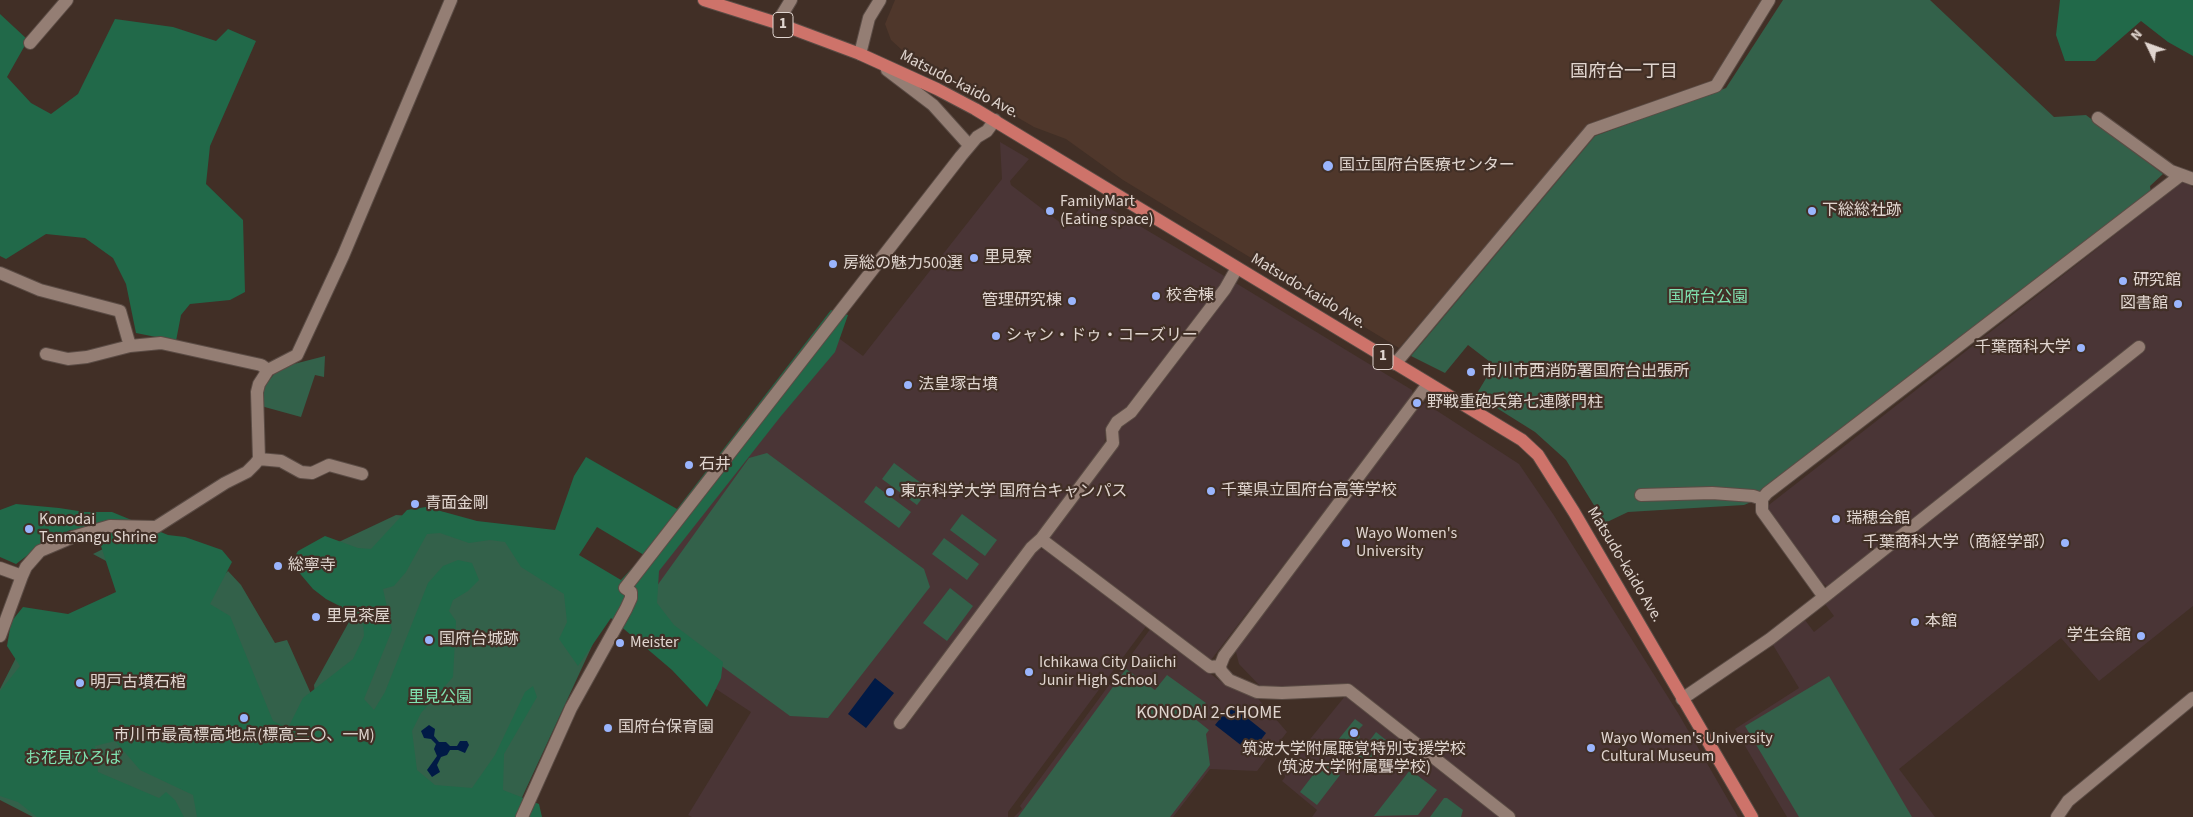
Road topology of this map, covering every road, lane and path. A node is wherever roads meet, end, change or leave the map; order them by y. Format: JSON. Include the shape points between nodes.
{"nodes":[{"id":1,"x":67,"y":0,"type":"edge"},
{"id":2,"x":451,"y":0,"type":"edge"},
{"id":3,"x":704,"y":0,"type":"edge"},
{"id":4,"x":791,"y":0,"type":"edge"},
{"id":5,"x":880,"y":0,"type":"edge"},
{"id":6,"x":1768,"y":0,"type":"edge"},
{"id":7,"x":777,"y":23,"type":"junction"},
{"id":8,"x":30,"y":43,"type":"dead end"},
{"id":9,"x":860,"y":54,"type":"junction"},
{"id":10,"x":874,"y":60,"type":"junction"},
{"id":11,"x":2098,"y":118,"type":"dead end"},
{"id":12,"x":995,"y":120,"type":"junction"},
{"id":13,"x":969,"y":145,"type":"junction"},
{"id":14,"x":2187,"y":177,"type":"edge"},
{"id":15,"x":1237,"y":268,"type":"junction"},
{"id":16,"x":0,"y":273,"type":"edge"},
{"id":17,"x":130,"y":346,"type":"junction"},
{"id":18,"x":2139,"y":347,"type":"dead end"},
{"id":19,"x":46,"y":354,"type":"dead end"},
{"id":20,"x":1395,"y":364,"type":"junction"},
{"id":21,"x":268,"y":370,"type":"junction"},
{"id":22,"x":1428,"y":384,"type":"junction"},
{"id":23,"x":259,"y":459,"type":"junction"},
{"id":24,"x":362,"y":474,"type":"dead end"},
{"id":25,"x":1641,"y":494,"type":"dead end"},
{"id":26,"x":1762,"y":500,"type":"junction"},
{"id":27,"x":1042,"y":540,"type":"junction"},
{"id":28,"x":0,"y":568,"type":"edge"},
{"id":29,"x":22,"y":576,"type":"junction"},
{"id":30,"x":1824,"y":597,"type":"junction"},
{"id":31,"x":0,"y":636,"type":"edge"},
{"id":32,"x":1220,"y":666,"type":"junction"},
{"id":33,"x":2193,"y":698,"type":"edge"},
{"id":34,"x":1682,"y":699,"type":"junction"},
{"id":35,"x":900,"y":724,"type":"dead end"},
{"id":36,"x":522,"y":817,"type":"edge"},
{"id":37,"x":1509,"y":817,"type":"edge"},
{"id":38,"x":1752,"y":817,"type":"edge"},
{"id":39,"x":2057,"y":817,"type":"edge"}],
"edges":[{"from":1,"to":8,"type":"street"},
{"from":2,"to":21,"type":"street","via":[[343,256],[297,355]]},
{"from":3,"to":7,"type":"main road","name":"Matsudo-kaido Ave.","number":"1"},
{"from":4,"to":7,"type":"street"},
{"from":5,"to":9,"type":"street","via":[[868,23]]},
{"from":6,"to":20,"type":"street","via":[[1716,86],[1591,130]]},
{"from":7,"to":9,"type":"main road","name":"Matsudo-kaido Ave.","number":"1"},
{"from":9,"to":10,"type":"main road","name":"Matsudo-kaido Ave.","number":"1"},
{"from":10,"to":12,"type":"main road","name":"Matsudo-kaido Ave.","number":"1"},
{"from":10,"to":13,"type":"street","via":[[933,105]]},
{"from":11,"to":14,"type":"street","via":[[2171,171]]},
{"from":12,"to":13,"type":"street"},
{"from":12,"to":15,"type":"main road","name":"Matsudo-kaido Ave.","number":"1"},
{"from":13,"to":36,"type":"street","via":[[626,588],[631,592],[631,598],[571,708]]},
{"from":14,"to":26,"type":"street","via":[[1767,493]]},
{"from":15,"to":20,"type":"main road","name":"Matsudo-kaido Ave.","number":"1"},
{"from":15,"to":27,"type":"street","via":[[1225,289],[1131,412],[1117,422],[1112,430],[1113,443]]},
{"from":16,"to":17,"type":"street","via":[[40,290],[120,311]]},
{"from":17,"to":19,"type":"street","via":[[68,359]]},
{"from":17,"to":21,"type":"street","via":[[161,343],[261,365]]},
{"from":18,"to":30,"type":"street"},
{"from":20,"to":22,"type":"main road","name":"Matsudo-kaido Ave.","number":"1"},
{"from":21,"to":23,"type":"street","via":[[257,392]]},
{"from":22,"to":32,"type":"street","via":[[1233,644]]},
{"from":22,"to":34,"type":"main road","name":"Matsudo-kaido Ave.","number":"1","via":[[1522,440],[1538,455]]},
{"from":23,"to":24,"type":"street","via":[[281,461],[301,472],[312,473],[329,465]]},
{"from":23,"to":29,"type":"street","via":[[247,472],[224,483],[163,524],[156,527],[110,526],[73,537],[40,551]]},
{"from":25,"to":26,"type":"street","via":[[1712,493],[1753,496]]},
{"from":26,"to":30,"type":"street","via":[[1762,511]]},
{"from":27,"to":32,"type":"street","via":[[1210,667]]},
{"from":27,"to":35,"type":"street","via":[[1031,548]]},
{"from":28,"to":29,"type":"street"},
{"from":29,"to":31,"type":"street"},
{"from":30,"to":34,"type":"street","via":[[1770,639]]},
{"from":32,"to":37,"type":"street","via":[[1222,674],[1229,680],[1257,692],[1348,690]]},
{"from":33,"to":39,"type":"street","via":[[2068,801]]},
{"from":34,"to":38,"type":"main road","name":"Matsudo-kaido Ave.","number":"1"}]}
